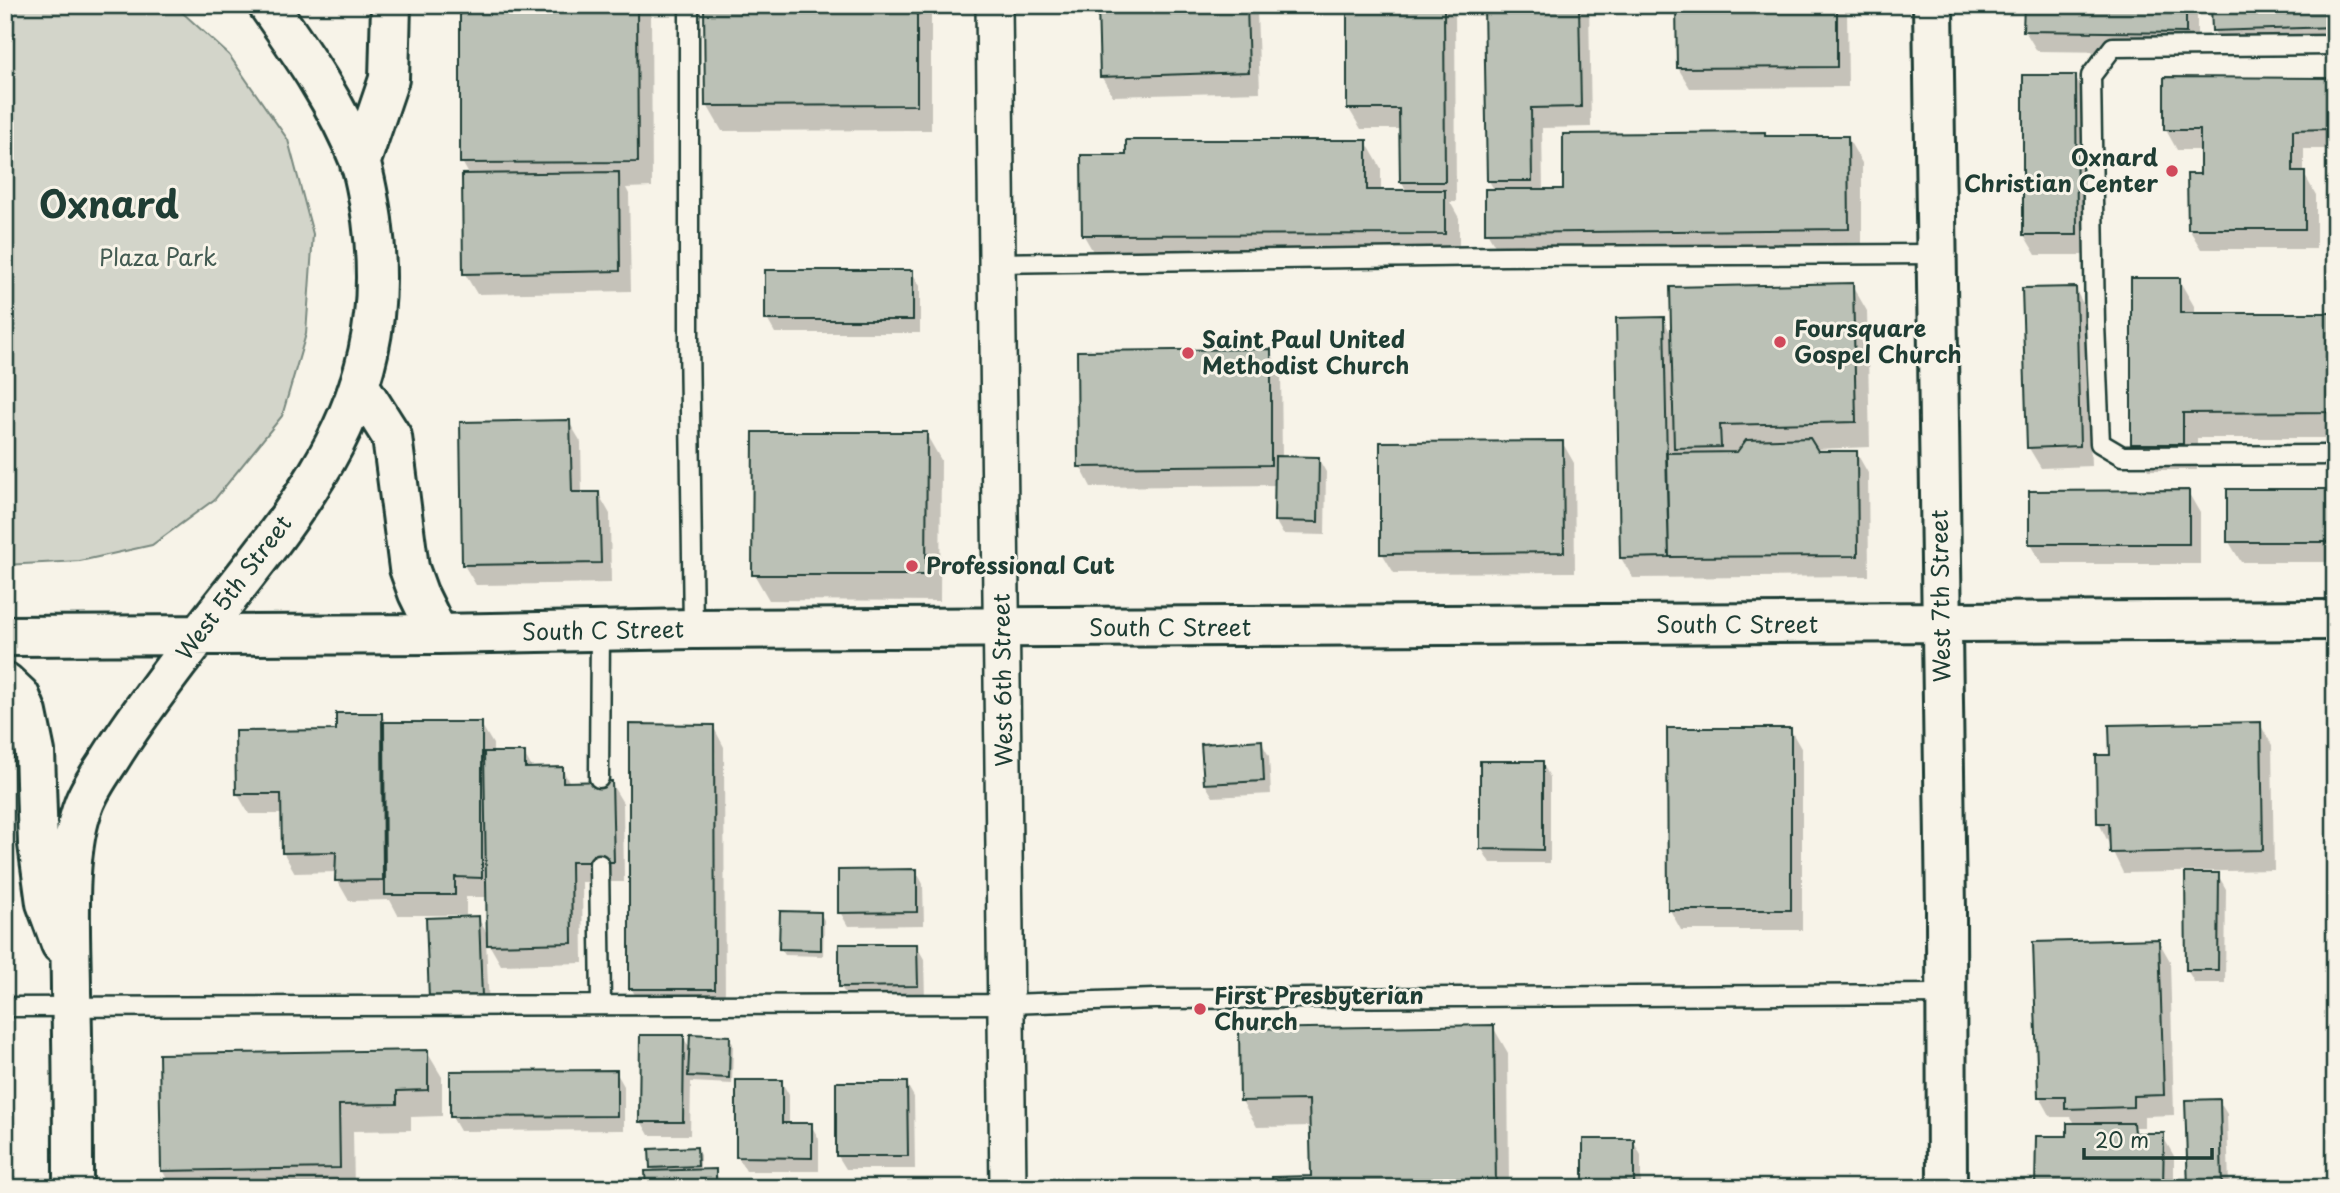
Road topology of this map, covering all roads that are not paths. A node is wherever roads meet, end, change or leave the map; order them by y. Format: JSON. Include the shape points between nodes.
{"nodes":[{"id":1,"x":268,"y":5,"type":"edge"},
{"id":2,"x":391,"y":5,"type":"edge"},
{"id":3,"x":689,"y":5,"type":"edge"},
{"id":4,"x":994,"y":5,"type":"edge"},
{"id":5,"x":1933,"y":5,"type":"edge"},
{"id":6,"x":2335,"y":45,"type":"edge"},
{"id":7,"x":360,"y":164,"type":"junction"},
{"id":8,"x":1938,"y":254,"type":"junction"},
{"id":9,"x":997,"y":263,"type":"junction"},
{"id":10,"x":359,"y":385,"type":"junction"},
{"id":11,"x":2335,"y":455,"type":"edge"},
{"id":12,"x":2335,"y":620,"type":"edge"},
{"id":13,"x":1941,"y":624,"type":"junction"},
{"id":14,"x":693,"y":629,"type":"junction"},
{"id":15,"x":1003,"y":629,"type":"junction"},
{"id":16,"x":600,"y":631,"type":"junction"},
{"id":17,"x":438,"y":634,"type":"junction"},
{"id":18,"x":5,"y":636,"type":"edge"},
{"id":19,"x":198,"y":636,"type":"junction"},
{"id":20,"x":5,"y":682,"type":"edge"},
{"id":21,"x":599,"y":778,"type":"dead end"},
{"id":22,"x":599,"y":864,"type":"dead end"},
{"id":23,"x":71,"y":989,"type":"junction"},
{"id":24,"x":1946,"y":994,"type":"junction"},
{"id":25,"x":601,"y":1004,"type":"junction"},
{"id":26,"x":1006,"y":1004,"type":"junction"},
{"id":27,"x":5,"y":1007,"type":"edge"},
{"id":28,"x":73,"y":1188,"type":"edge"},
{"id":29,"x":1008,"y":1188,"type":"edge"},
{"id":30,"x":1947,"y":1188,"type":"edge"}],
"edges":[{"from":1,"to":7,"type":"street","name":"West 5th Street","via":[[310,64]]},
{"from":2,"to":7,"type":"street","via":[[389,79]]},
{"from":3,"to":14,"type":"lane"},
{"from":4,"to":9,"type":"street","name":"West 6th Street"},
{"from":5,"to":8,"type":"street","name":"West 7th Street"},
{"from":6,"to":11,"type":"lane","via":[[2113,47],[2091,76],[2100,443],[2122,456]]},
{"from":7,"to":10,"type":"street","name":"West 5th Street","via":[[375,242],[376,296],[369,355]]},
{"from":8,"to":9,"type":"lane"},
{"from":8,"to":13,"type":"street","name":"West 7th Street"},
{"from":9,"to":15,"type":"street","name":"West 6th Street"},
{"from":10,"to":17,"type":"street","via":[[392,437],[410,568]]},
{"from":10,"to":19,"type":"street","name":"West 5th Street","via":[[342,430],[316,477]]},
{"from":12,"to":13,"type":"street","name":"South C Street"},
{"from":13,"to":15,"type":"street","name":"South C Street"},
{"from":13,"to":24,"type":"street","name":"West 7th Street"},
{"from":14,"to":15,"type":"street","name":"South C Street"},
{"from":14,"to":16,"type":"street","name":"South C Street"},
{"from":15,"to":26,"type":"street","name":"West 6th Street"},
{"from":16,"to":17,"type":"street","name":"South C Street"},
{"from":16,"to":21,"type":"lane"},
{"from":17,"to":19,"type":"street","name":"South C Street"},
{"from":18,"to":19,"type":"street","name":"South C Street"},
{"from":19,"to":23,"type":"street","name":"West 5th Street","via":[[120,743],[83,806],[73,863]]},
{"from":20,"to":23,"type":"street","via":[[20,696],[27,713],[35,752],[38,844],[46,904]]},
{"from":22,"to":25,"type":"lane"},
{"from":23,"to":25,"type":"lane"},
{"from":23,"to":27,"type":"lane"},
{"from":23,"to":28,"type":"street","name":"West 5th Street"},
{"from":24,"to":26,"type":"lane"},
{"from":24,"to":30,"type":"street","name":"West 7th Street"},
{"from":25,"to":26,"type":"lane"},
{"from":26,"to":29,"type":"street","name":"West 6th Street"}]}
